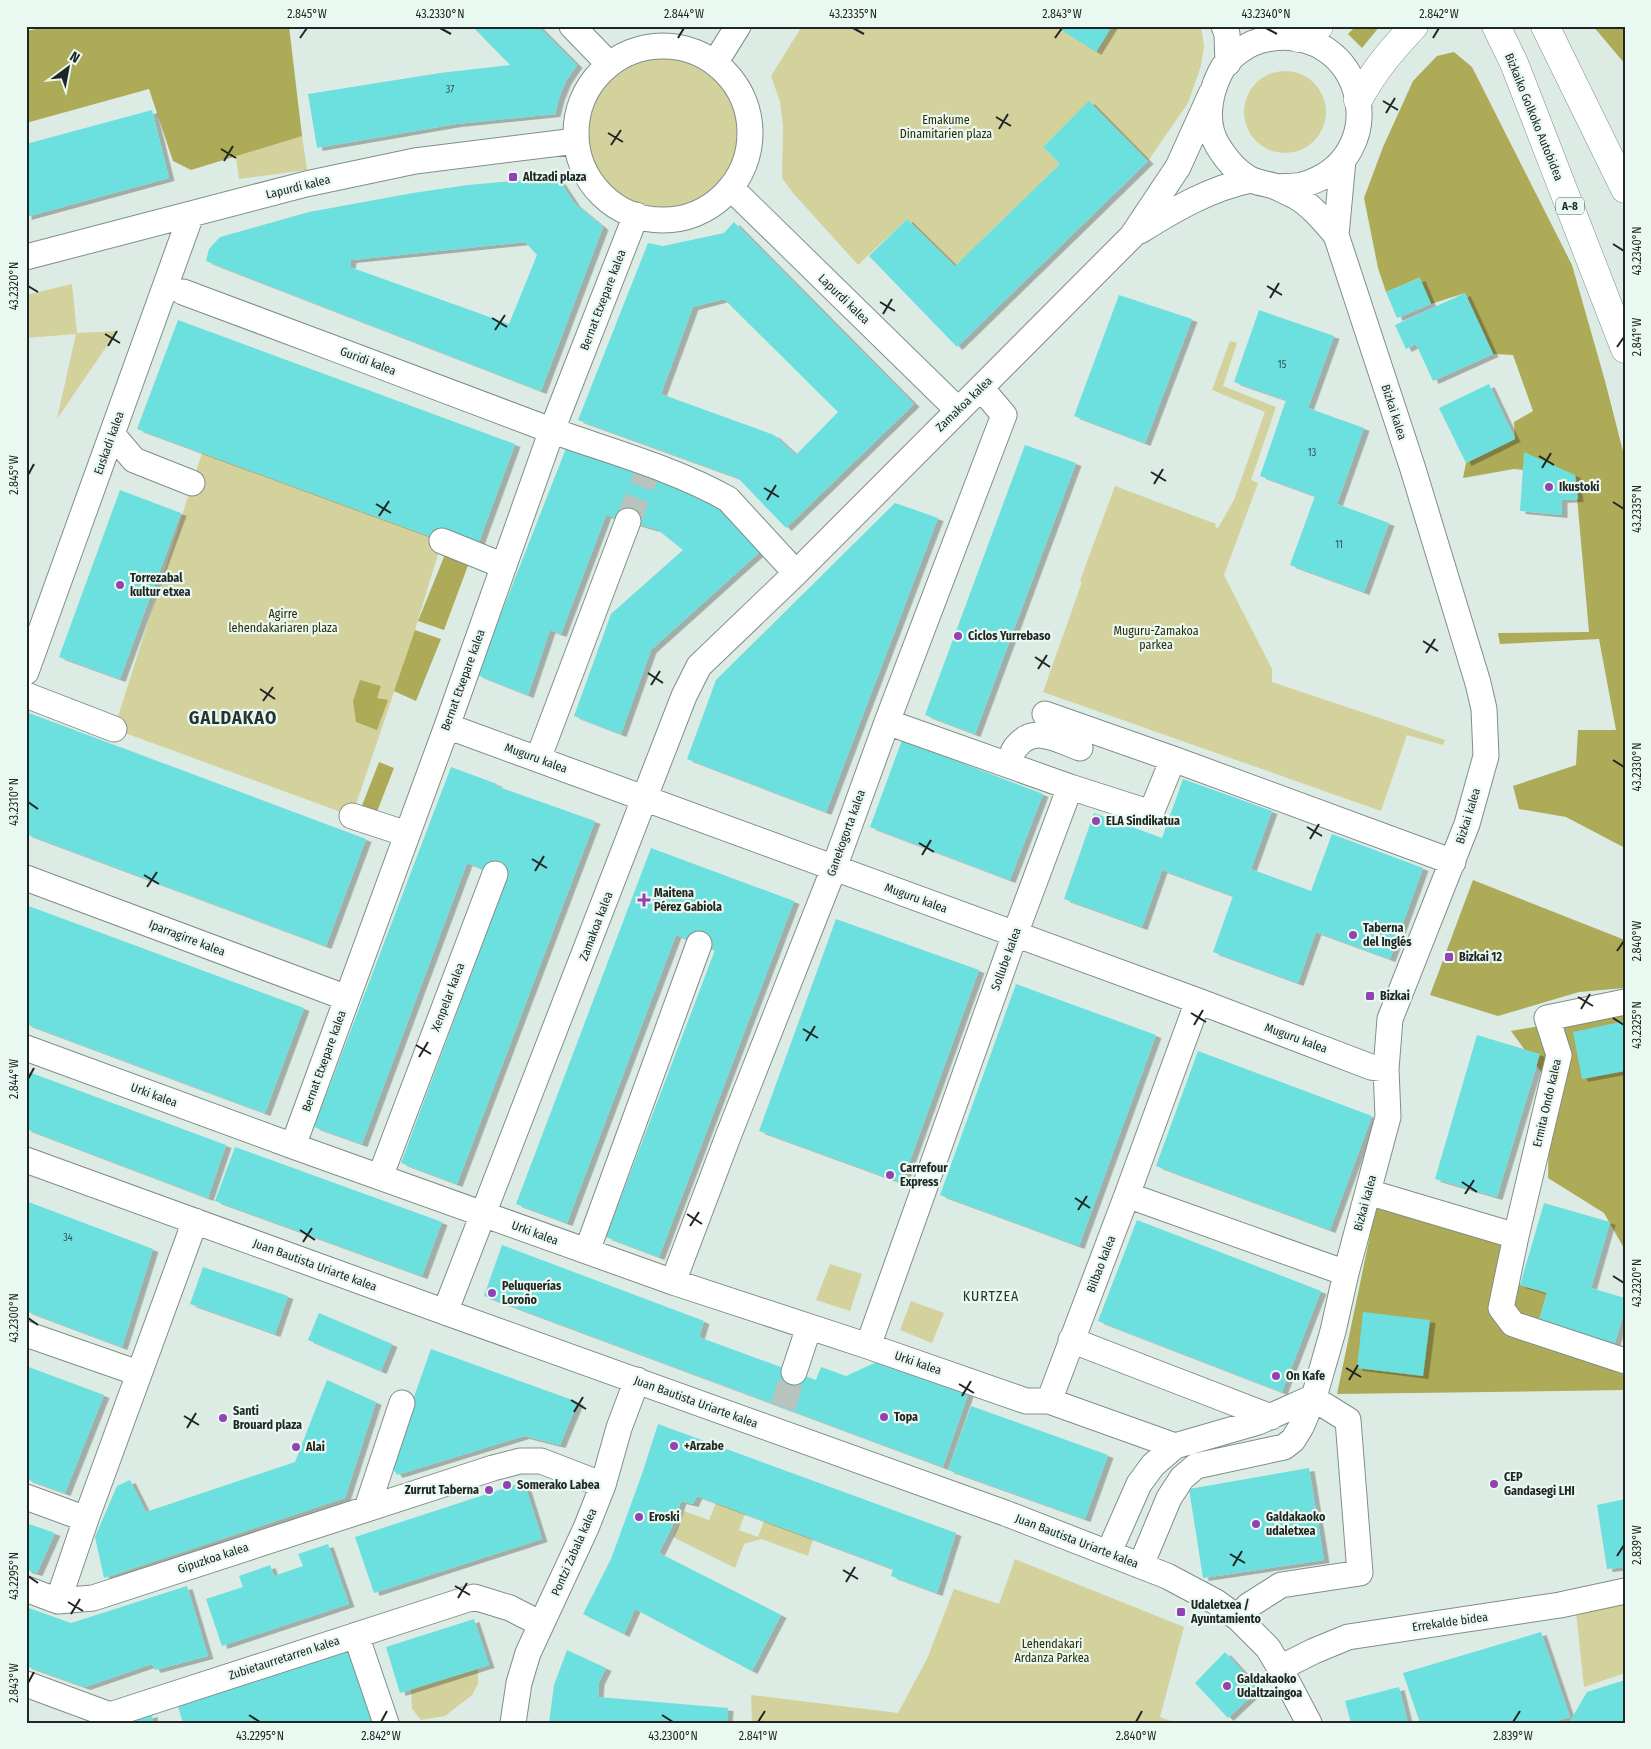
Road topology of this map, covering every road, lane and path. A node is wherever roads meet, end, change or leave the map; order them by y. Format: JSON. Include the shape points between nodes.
{"nodes":[{"id":1,"x":572,"y":26,"type":"edge"},
{"id":2,"x":738,"y":26,"type":"edge"},
{"id":3,"x":1224,"y":26,"type":"edge"},
{"id":4,"x":1246,"y":26,"type":"edge"},
{"id":5,"x":1414,"y":26,"type":"edge"},
{"id":6,"x":1496,"y":26,"type":"edge"},
{"id":7,"x":1296,"y":34,"type":"edge"},
{"id":8,"x":1549,"y":35,"type":"edge"},
{"id":9,"x":715,"y":63,"type":"junction"},
{"id":10,"x":1228,"y":63,"type":"junction"},
{"id":11,"x":609,"y":64,"type":"junction"},
{"id":12,"x":1211,"y":94,"type":"junction"},
{"id":13,"x":1358,"y":100,"type":"junction"},
{"id":14,"x":576,"y":141,"type":"junction"},
{"id":15,"x":1343,"y":160,"type":"junction"},
{"id":16,"x":1251,"y":180,"type":"junction"},
{"id":17,"x":1276,"y":187,"type":"junction"},
{"id":18,"x":732,"y":188,"type":"junction"},
{"id":19,"x":1625,"y":189,"type":"edge"},
{"id":20,"x":192,"y":215,"type":"junction"},
{"id":21,"x":636,"y":215,"type":"junction"},
{"id":22,"x":1336,"y":235,"type":"junction"},
{"id":23,"x":1132,"y":236,"type":"junction"},
{"id":24,"x":26,"y":257,"type":"edge"},
{"id":25,"x":183,"y":292,"type":"dead end"},
{"id":26,"x":1625,"y":349,"type":"edge"},
{"id":27,"x":981,"y":388,"type":"junction"},
{"id":28,"x":958,"y":410,"type":"junction"},
{"id":29,"x":552,"y":430,"type":"junction"},
{"id":30,"x":112,"y":434,"type":"junction"},
{"id":31,"x":192,"y":482,"type":"dead end"},
{"id":32,"x":628,"y":521,"type":"tunnel mouth"},
{"id":33,"x":442,"y":541,"type":"dead end"},
{"id":34,"x":504,"y":566,"type":"junction"},
{"id":35,"x":796,"y":573,"type":"junction"},
{"id":36,"x":26,"y":672,"type":"edge"},
{"id":37,"x":26,"y":695,"type":"edge"},
{"id":38,"x":1045,"y":714,"type":"dead end"},
{"id":39,"x":887,"y":722,"type":"junction"},
{"id":40,"x":447,"y":726,"type":"junction"},
{"id":41,"x":114,"y":729,"type":"dead end"},
{"id":42,"x":1080,"y":748,"type":"dead end"},
{"id":43,"x":538,"y":759,"type":"junction"},
{"id":44,"x":1173,"y":759,"type":"junction"},
{"id":45,"x":1009,"y":765,"type":"junction"},
{"id":46,"x":1070,"y":787,"type":"junction"},
{"id":47,"x":645,"y":798,"type":"junction"},
{"id":48,"x":352,"y":816,"type":"dead end"},
{"id":49,"x":407,"y":834,"type":"junction"},
{"id":50,"x":1453,"y":862,"type":"junction"},
{"id":51,"x":834,"y":868,"type":"junction"},
{"id":52,"x":495,"y":874,"type":"dead end"},
{"id":53,"x":26,"y":878,"type":"edge"},
{"id":54,"x":1015,"y":934,"type":"junction"},
{"id":55,"x":699,"y":944,"type":"dead end"},
{"id":56,"x":347,"y":998,"type":"junction"},
{"id":57,"x":1198,"y":1001,"type":"junction"},
{"id":58,"x":1625,"y":1002,"type":"edge"},
{"id":59,"x":26,"y":1048,"type":"edge"},
{"id":60,"x":1386,"y":1068,"type":"junction"},
{"id":61,"x":293,"y":1146,"type":"junction"},
{"id":62,"x":26,"y":1160,"type":"edge"},
{"id":63,"x":380,"y":1177,"type":"junction"},
{"id":64,"x":1368,"y":1192,"type":"junction"},
{"id":65,"x":1127,"y":1195,"type":"junction"},
{"id":66,"x":484,"y":1215,"type":"junction"},
{"id":67,"x":195,"y":1222,"type":"junction"},
{"id":68,"x":1516,"y":1236,"type":"junction"},
{"id":69,"x":587,"y":1251,"type":"junction"},
{"id":70,"x":1346,"y":1272,"type":"junction"},
{"id":71,"x":673,"y":1282,"type":"junction"},
{"id":72,"x":445,"y":1312,"type":"junction"},
{"id":73,"x":809,"y":1327,"type":"junction"},
{"id":74,"x":26,"y":1334,"type":"edge"},
{"id":75,"x":1070,"y":1340,"type":"junction"},
{"id":76,"x":868,"y":1346,"type":"junction"},
{"id":77,"x":1625,"y":1361,"type":"edge"},
{"id":78,"x":794,"y":1372,"type":"tunnel mouth"},
{"id":79,"x":138,"y":1373,"type":"junction"},
{"id":80,"x":637,"y":1380,"type":"junction"},
{"id":81,"x":1048,"y":1401,"type":"junction"},
{"id":82,"x":1319,"y":1401,"type":"junction"},
{"id":83,"x":402,"y":1403,"type":"dead end"},
{"id":84,"x":1272,"y":1417,"type":"junction"},
{"id":85,"x":1175,"y":1446,"type":"junction"},
{"id":86,"x":603,"y":1485,"type":"junction"},
{"id":87,"x":26,"y":1497,"type":"edge"},
{"id":88,"x":367,"y":1508,"type":"junction"},
{"id":89,"x":86,"y":1519,"type":"junction"},
{"id":90,"x":1109,"y":1552,"type":"junction"},
{"id":91,"x":1141,"y":1565,"type":"junction"},
{"id":92,"x":26,"y":1589,"type":"edge"},
{"id":93,"x":1625,"y":1591,"type":"edge"},
{"id":94,"x":58,"y":1601,"type":"junction"},
{"id":95,"x":1248,"y":1606,"type":"dead end"},
{"id":96,"x":541,"y":1624,"type":"junction"},
{"id":97,"x":356,"y":1635,"type":"junction"},
{"id":98,"x":1280,"y":1668,"type":"junction"},
{"id":99,"x":26,"y":1684,"type":"edge"},
{"id":100,"x":386,"y":1723,"type":"edge"},
{"id":101,"x":513,"y":1723,"type":"edge"},
{"id":102,"x":1309,"y":1723,"type":"edge"}],
"edges":[{"from":1,"to":11,"type":"street"},
{"from":2,"to":9,"type":"street"},
{"from":3,"to":10,"type":"street"},
{"from":4,"to":7,"type":"street","name":"Bizkai kalea"},
{"from":5,"to":13,"type":"highway","via":[[1386,56]]},
{"from":6,"to":26,"type":"highway","name":"Bizkaiko Golkoko Autobidea","number":"A-8","via":[[1514,63]]},
{"from":7,"to":10,"type":"street","name":"Bizkai kalea","via":[[1260,40],[1237,52]]},
{"from":7,"to":13,"type":"street","name":"Bizkai kalea","via":[[1330,52],[1347,69]]},
{"from":8,"to":19,"type":"highway"},
{"from":9,"to":11,"type":"street","via":[[689,50],[662,46],[634,50]]},
{"from":9,"to":18,"type":"street","via":[[734,82],[747,108],[750,136],[745,163]]},
{"from":10,"to":12,"type":"street","name":"Bizkai kalea","via":[[1220,71]]},
{"from":11,"to":14,"type":"street","via":[[590,84],[578,111]]},
{"from":12,"to":16,"type":"street","name":"Bizkai kalea","via":[[1209,120],[1216,144],[1231,165]]},
{"from":12,"to":23,"type":"street","name":"Zamakoa kalea","via":[[1178,167]]},
{"from":13,"to":15,"type":"street","name":"Bizkai kalea","via":[[1360,115],[1355,139]]},
{"from":14,"to":20,"type":"street","name":"Lapurdi kalea","via":[[415,161],[306,184]]},
{"from":14,"to":21,"type":"street","via":[[583,170],[600,194]]},
{"from":15,"to":17,"type":"street","name":"Bizkai kalea","via":[[1325,176],[1301,185]]},
{"from":15,"to":22,"type":"street","name":"Bizkai kalea"},
{"from":16,"to":17,"type":"street","name":"Bizkai kalea"},
{"from":16,"to":23,"type":"street","name":"Zamakoa kalea","via":[[1231,184],[1182,205]]},
{"from":17,"to":22,"type":"street","name":"Bizkai kalea","via":[[1297,198]]},
{"from":18,"to":21,"type":"street","via":[[711,207],[685,218],[655,220]]},
{"from":18,"to":28,"type":"street","name":"Lapurdi kalea"},
{"from":20,"to":24,"type":"street","name":"Lapurdi kalea"},
{"from":20,"to":30,"type":"street","name":"Euskadi kalea"},
{"from":21,"to":29,"type":"street","name":"Bernat Etxepare kalea"},
{"from":22,"to":50,"type":"street","name":"Bizkai kalea","via":[[1414,472],[1484,709],[1486,756]]},
{"from":23,"to":27,"type":"street","name":"Zamakoa kalea"},
{"from":25,"to":29,"type":"street","name":"Guridi kalea"},
{"from":27,"to":28,"type":"street","name":"Zamakoa kalea"},
{"from":27,"to":39,"type":"street","name":"Ganekogorta kalea","via":[[1004,415]]},
{"from":28,"to":35,"type":"street","name":"Zamakoa kalea"},
{"from":29,"to":34,"type":"street","name":"Bernat Etxepare kalea"},
{"from":29,"to":35,"type":"street","name":"Guridi kalea","via":[[650,465],[728,499]]},
{"from":30,"to":31,"type":"street","via":[[134,460]]},
{"from":30,"to":36,"type":"street","name":"Euskadi kalea"},
{"from":32,"to":43,"type":"street"},
{"from":33,"to":34,"type":"street"},
{"from":34,"to":40,"type":"street","name":"Bernat Etxepare kalea"},
{"from":35,"to":47,"type":"street","name":"Zamakoa kalea","via":[[699,666],[684,696]]},
{"from":37,"to":41,"type":"street"},
{"from":38,"to":44,"type":"street"},
{"from":39,"to":45,"type":"street"},
{"from":39,"to":51,"type":"street","name":"Ganekogorta kalea"},
{"from":40,"to":43,"type":"street","name":"Muguru kalea"},
{"from":40,"to":49,"type":"street","name":"Bernat Etxepare kalea"},
{"from":42,"to":45,"type":"street","via":[[1040,734],[1027,737],[1015,748]]},
{"from":43,"to":47,"type":"street","name":"Muguru kalea"},
{"from":44,"to":46,"type":"street","via":[[1151,814]]},
{"from":44,"to":50,"type":"street"},
{"from":45,"to":46,"type":"street"},
{"from":46,"to":54,"type":"street","name":"Sollube kalea"},
{"from":47,"to":51,"type":"street","name":"Muguru kalea"},
{"from":47,"to":66,"type":"street","name":"Zamakoa kalea"},
{"from":48,"to":49,"type":"street"},
{"from":49,"to":56,"type":"street","name":"Bernat Etxepare kalea"},
{"from":50,"to":60,"type":"street","name":"Bizkai kalea","via":[[1390,1019]]},
{"from":51,"to":54,"type":"street","name":"Muguru kalea"},
{"from":51,"to":71,"type":"street","name":"Ganekogorta kalea"},
{"from":52,"to":63,"type":"street","name":"Xenpelar kalea"},
{"from":53,"to":56,"type":"street","name":"Iparragirre kalea"},
{"from":54,"to":57,"type":"street","name":"Muguru kalea"},
{"from":54,"to":76,"type":"street","name":"Sollube kalea"},
{"from":55,"to":69,"type":"street"},
{"from":56,"to":61,"type":"street","name":"Bernat Etxepare kalea"},
{"from":57,"to":60,"type":"street","name":"Muguru kalea","via":[[1371,1067]]},
{"from":57,"to":65,"type":"street","name":"Bilbao kalea"},
{"from":58,"to":68,"type":"street","name":"Ermita Ondo kalea","via":[[1547,1018],[1559,1055]]},
{"from":59,"to":61,"type":"street","name":"Urki kalea"},
{"from":60,"to":64,"type":"street","name":"Bizkai kalea","via":[[1388,1117]]},
{"from":61,"to":63,"type":"street","name":"Urki kalea"},
{"from":62,"to":67,"type":"street","name":"Juan Bautista Uriarte kalea"},
{"from":63,"to":66,"type":"street","name":"Urki kalea"},
{"from":64,"to":68,"type":"street"},
{"from":64,"to":70,"type":"street","name":"Bizkai kalea"},
{"from":65,"to":70,"type":"street"},
{"from":65,"to":75,"type":"street","name":"Bilbao kalea"},
{"from":66,"to":69,"type":"street","name":"Urki kalea"},
{"from":66,"to":72,"type":"street","name":"Zamakoa kalea"},
{"from":67,"to":72,"type":"street","name":"Juan Bautista Uriarte kalea"},
{"from":67,"to":79,"type":"street"},
{"from":68,"to":77,"type":"street","name":"Ermita Ondo kalea","via":[[1501,1308],[1513,1324]]},
{"from":69,"to":71,"type":"street","name":"Urki kalea"},
{"from":70,"to":82,"type":"street","name":"Bizkai kalea"},
{"from":71,"to":73,"type":"street","name":"Urki kalea"},
{"from":72,"to":80,"type":"street","name":"Juan Bautista Uriarte kalea"},
{"from":73,"to":76,"type":"street","name":"Urki kalea"},
{"from":73,"to":78,"type":"street"},
{"from":74,"to":79,"type":"street"},
{"from":75,"to":81,"type":"street","name":"Bilbao kalea"},
{"from":75,"to":84,"type":"street"},
{"from":76,"to":81,"type":"street","name":"Urki kalea","via":[[1026,1401]]},
{"from":79,"to":89,"type":"street"},
{"from":80,"to":86,"type":"street","name":"Pontzi Zabala kalea"},
{"from":80,"to":90,"type":"street","name":"Juan Bautista Uriarte kalea"},
{"from":81,"to":85,"type":"street"},
{"from":82,"to":84,"type":"street"},
{"from":82,"to":91,"type":"street","name":"Bizkai kalea","via":[[1293,1440],[1284,1446],[1196,1466],[1182,1478],[1169,1498]]},
{"from":82,"to":95,"type":"street","via":[[1348,1420],[1360,1573],[1281,1585]]},
{"from":83,"to":88,"type":"street"},
{"from":84,"to":85,"type":"street"},
{"from":85,"to":90,"type":"street","via":[[1153,1465],[1138,1484]]},
{"from":86,"to":88,"type":"street","name":"Gipuzkoa kalea","via":[[541,1460],[520,1461]]},
{"from":86,"to":96,"type":"street","name":"Pontzi Zabala kalea"},
{"from":87,"to":89,"type":"street"},
{"from":88,"to":94,"type":"street","name":"Gipuzkoa kalea","via":[[93,1598]]},
{"from":89,"to":94,"type":"street"},
{"from":90,"to":91,"type":"street","name":"Juan Bautista Uriarte kalea"},
{"from":91,"to":98,"type":"street","name":"Juan Bautista Uriarte kalea","via":[[1216,1602],[1238,1618],[1268,1648]]},
{"from":92,"to":94,"type":"street","name":"Gipuzkoa kalea"},
{"from":93,"to":98,"type":"street","name":"Errekalde bidea","via":[[1560,1606],[1348,1637]]},
{"from":96,"to":97,"type":"street","name":"Zubietaurretarren kalea","via":[[510,1608],[474,1597]]},
{"from":96,"to":101,"type":"street","name":"Pontzi Zabala kalea","via":[[519,1683]]},
{"from":97,"to":99,"type":"street","name":"Zubietaurretarren kalea","via":[[110,1715]]},
{"from":97,"to":100,"type":"street"},
{"from":98,"to":102,"type":"street","name":"Juan Bautista Uriarte kalea"}]}
